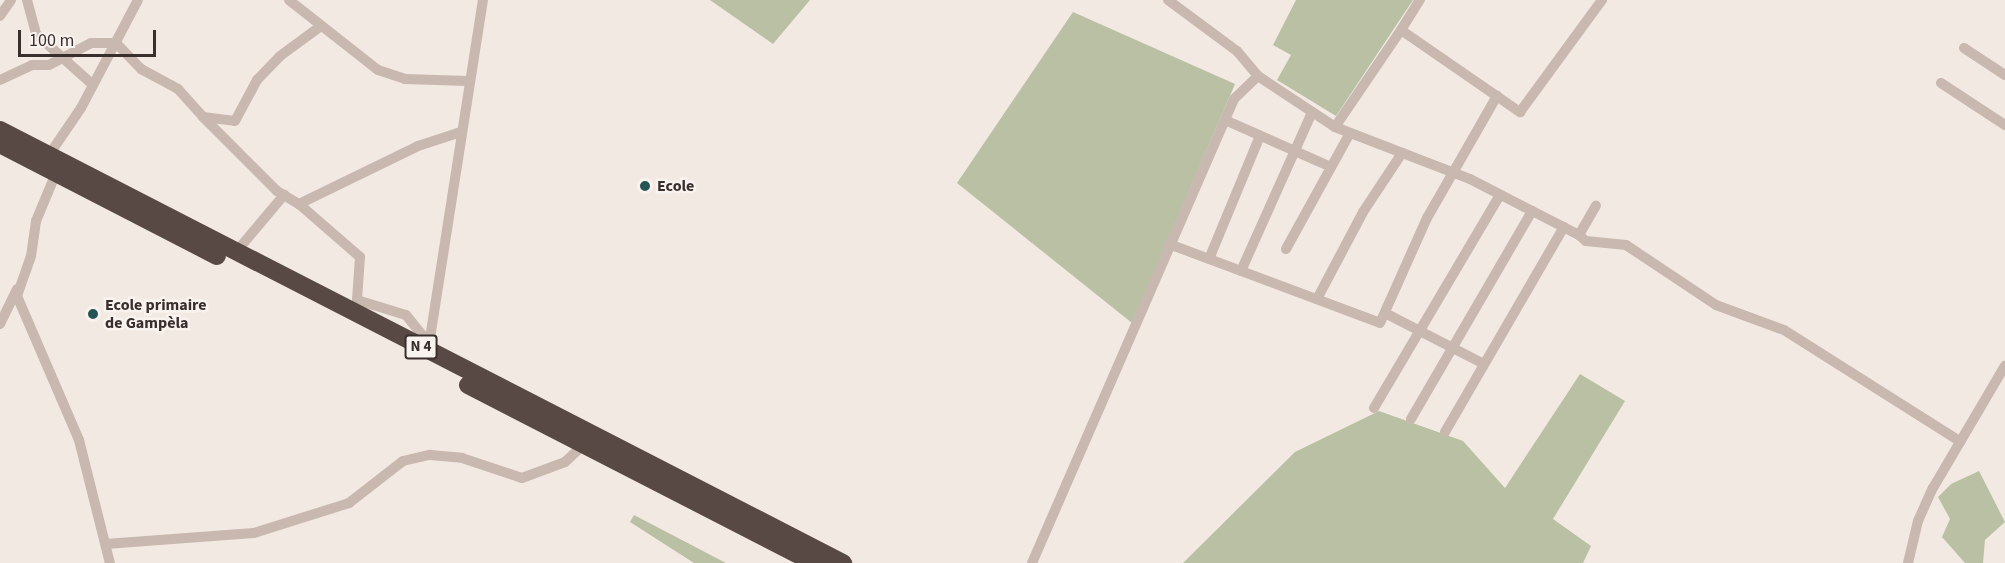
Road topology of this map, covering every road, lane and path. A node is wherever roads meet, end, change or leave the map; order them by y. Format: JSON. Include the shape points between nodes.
{"nodes":[{"id":1,"x":11,"y":0,"type":"edge"},
{"id":2,"x":27,"y":0,"type":"edge"},
{"id":3,"x":138,"y":0,"type":"edge"},
{"id":4,"x":289,"y":0,"type":"edge"},
{"id":5,"x":483,"y":0,"type":"edge"},
{"id":6,"x":1168,"y":0,"type":"edge"},
{"id":7,"x":1420,"y":0,"type":"edge"},
{"id":8,"x":1602,"y":0,"type":"edge"},
{"id":9,"x":0,"y":16,"type":"edge"},
{"id":10,"x":321,"y":26,"type":"junction"},
{"id":11,"x":1401,"y":30,"type":"junction"},
{"id":12,"x":116,"y":43,"type":"junction"},
{"id":13,"x":1964,"y":48,"type":"dead end"},
{"id":14,"x":64,"y":58,"type":"junction"},
{"id":15,"x":2005,"y":75,"type":"edge"},
{"id":16,"x":1258,"y":76,"type":"junction"},
{"id":17,"x":0,"y":80,"type":"edge"},
{"id":18,"x":468,"y":81,"type":"junction"},
{"id":19,"x":1941,"y":83,"type":"dead end"},
{"id":20,"x":92,"y":84,"type":"junction"},
{"id":21,"x":1497,"y":96,"type":"junction"},
{"id":22,"x":1312,"y":112,"type":"junction"},
{"id":23,"x":203,"y":117,"type":"junction"},
{"id":24,"x":1225,"y":120,"type":"junction"},
{"id":25,"x":2005,"y":125,"type":"edge"},
{"id":26,"x":1335,"y":128,"type":"junction"},
{"id":27,"x":0,"y":130,"type":"edge"},
{"id":28,"x":461,"y":132,"type":"junction"},
{"id":29,"x":1350,"y":133,"type":"junction"},
{"id":30,"x":1260,"y":136,"type":"junction"},
{"id":31,"x":0,"y":144,"type":"edge"},
{"id":32,"x":1295,"y":151,"type":"junction"},
{"id":33,"x":1402,"y":153,"type":"junction"},
{"id":34,"x":49,"y":155,"type":"junction"},
{"id":35,"x":1331,"y":167,"type":"junction"},
{"id":36,"x":1450,"y":172,"type":"junction"},
{"id":37,"x":56,"y":173,"type":"junction"},
{"id":38,"x":284,"y":195,"type":"junction"},
{"id":39,"x":1500,"y":195,"type":"junction"},
{"id":40,"x":299,"y":204,"type":"junction"},
{"id":41,"x":1596,"y":205,"type":"dead end"},
{"id":42,"x":1532,"y":211,"type":"junction"},
{"id":43,"x":1564,"y":227,"type":"junction"},
{"id":44,"x":1579,"y":235,"type":"junction"},
{"id":45,"x":1169,"y":244,"type":"junction"},
{"id":46,"x":1286,"y":249,"type":"dead end"},
{"id":47,"x":236,"y":252,"type":"junction"},
{"id":48,"x":1209,"y":259,"type":"junction"},
{"id":49,"x":1241,"y":271,"type":"junction"},
{"id":50,"x":18,"y":288,"type":"junction"},
{"id":51,"x":1317,"y":299,"type":"junction"},
{"id":52,"x":1384,"y":313,"type":"junction"},
{"id":53,"x":0,"y":324,"type":"edge"},
{"id":54,"x":1419,"y":330,"type":"junction"},
{"id":55,"x":428,"y":346,"type":"junction"},
{"id":56,"x":1453,"y":348,"type":"junction"},
{"id":57,"x":1484,"y":364,"type":"junction"},
{"id":58,"x":2005,"y":366,"type":"edge"},
{"id":59,"x":1374,"y":408,"type":"dead end"},
{"id":60,"x":1411,"y":419,"type":"dead end"},
{"id":61,"x":1445,"y":432,"type":"dead end"},
{"id":62,"x":1961,"y":442,"type":"junction"},
{"id":63,"x":584,"y":444,"type":"junction"},
{"id":64,"x":106,"y":544,"type":"junction"},
{"id":65,"x":111,"y":563,"type":"edge"},
{"id":66,"x":814,"y":563,"type":"edge"},
{"id":67,"x":843,"y":563,"type":"edge"},
{"id":68,"x":1032,"y":563,"type":"edge"},
{"id":69,"x":1908,"y":563,"type":"edge"}],
"edges":[{"from":1,"to":9,"type":"street"},
{"from":2,"to":14,"type":"street","via":[[31,26]]},
{"from":3,"to":12,"type":"street"},
{"from":4,"to":10,"type":"street"},
{"from":5,"to":18,"type":"street"},
{"from":6,"to":16,"type":"street","via":[[1236,51]]},
{"from":7,"to":11,"type":"street"},
{"from":8,"to":21,"type":"street","via":[[1520,112]]},
{"from":10,"to":18,"type":"street","via":[[393,76]]},
{"from":10,"to":23,"type":"street","via":[[280,56],[257,80],[245,97],[239,120]]},
{"from":11,"to":21,"type":"street"},
{"from":11,"to":26,"type":"street"},
{"from":12,"to":14,"type":"street","via":[[91,43]]},
{"from":12,"to":20,"type":"street"},
{"from":12,"to":23,"type":"street","via":[[141,69],[178,89]]},
{"from":13,"to":15,"type":"street"},
{"from":14,"to":17,"type":"street","via":[[50,65],[32,65]]},
{"from":14,"to":20,"type":"street"},
{"from":16,"to":22,"type":"street"},
{"from":16,"to":24,"type":"street","via":[[1234,99]]},
{"from":18,"to":28,"type":"street"},
{"from":19,"to":25,"type":"street"},
{"from":20,"to":34,"type":"street"},
{"from":21,"to":36,"type":"street"},
{"from":22,"to":26,"type":"street"},
{"from":22,"to":32,"type":"street"},
{"from":23,"to":38,"type":"street"},
{"from":24,"to":30,"type":"street"},
{"from":24,"to":45,"type":"street"},
{"from":26,"to":29,"type":"street"},
{"from":27,"to":34,"type":"highway","number":"N 4"},
{"from":28,"to":40,"type":"street","via":[[418,146]]},
{"from":28,"to":55,"type":"street"},
{"from":29,"to":33,"type":"street"},
{"from":29,"to":35,"type":"street"},
{"from":30,"to":32,"type":"street"},
{"from":30,"to":48,"type":"street"},
{"from":31,"to":37,"type":"highway","number":"N 4"},
{"from":32,"to":35,"type":"street"},
{"from":32,"to":49,"type":"street"},
{"from":33,"to":36,"type":"street"},
{"from":33,"to":51,"type":"street","via":[[1363,212]]},
{"from":34,"to":47,"type":"highway","number":"N 4"},
{"from":35,"to":46,"type":"street"},
{"from":36,"to":39,"type":"street"},
{"from":36,"to":52,"type":"street"},
{"from":37,"to":50,"type":"street","via":[[36,221],[31,256]]},
{"from":37,"to":63,"type":"highway","number":"N 4"},
{"from":38,"to":40,"type":"street"},
{"from":38,"to":47,"type":"street"},
{"from":39,"to":42,"type":"street"},
{"from":39,"to":54,"type":"street"},
{"from":40,"to":55,"type":"street","via":[[360,257],[357,300],[406,315]]},
{"from":41,"to":44,"type":"street"},
{"from":42,"to":43,"type":"street"},
{"from":42,"to":56,"type":"street"},
{"from":43,"to":44,"type":"street"},
{"from":43,"to":57,"type":"street"},
{"from":44,"to":62,"type":"street","via":[[1586,241],[1626,245],[1716,305],[1784,330]]},
{"from":45,"to":48,"type":"street"},
{"from":45,"to":68,"type":"street"},
{"from":47,"to":55,"type":"highway","number":"N 4"},
{"from":48,"to":49,"type":"street"},
{"from":49,"to":51,"type":"street"},
{"from":50,"to":53,"type":"street"},
{"from":50,"to":64,"type":"street","via":[[22,313],[49,365],[85,457]]},
{"from":51,"to":52,"type":"street","via":[[1380,323]]},
{"from":52,"to":54,"type":"street"},
{"from":54,"to":56,"type":"street"},
{"from":54,"to":59,"type":"street"},
{"from":55,"to":67,"type":"highway","number":"N 4"},
{"from":56,"to":57,"type":"street"},
{"from":56,"to":60,"type":"street"},
{"from":57,"to":61,"type":"street"},
{"from":58,"to":62,"type":"street"},
{"from":62,"to":69,"type":"street","via":[[1917,521]]},
{"from":63,"to":64,"type":"street","via":[[564,462],[522,478],[462,458],[430,455],[403,461],[349,503],[254,532]]},
{"from":63,"to":66,"type":"highway","number":"N 4"},
{"from":64,"to":65,"type":"street"}]}
